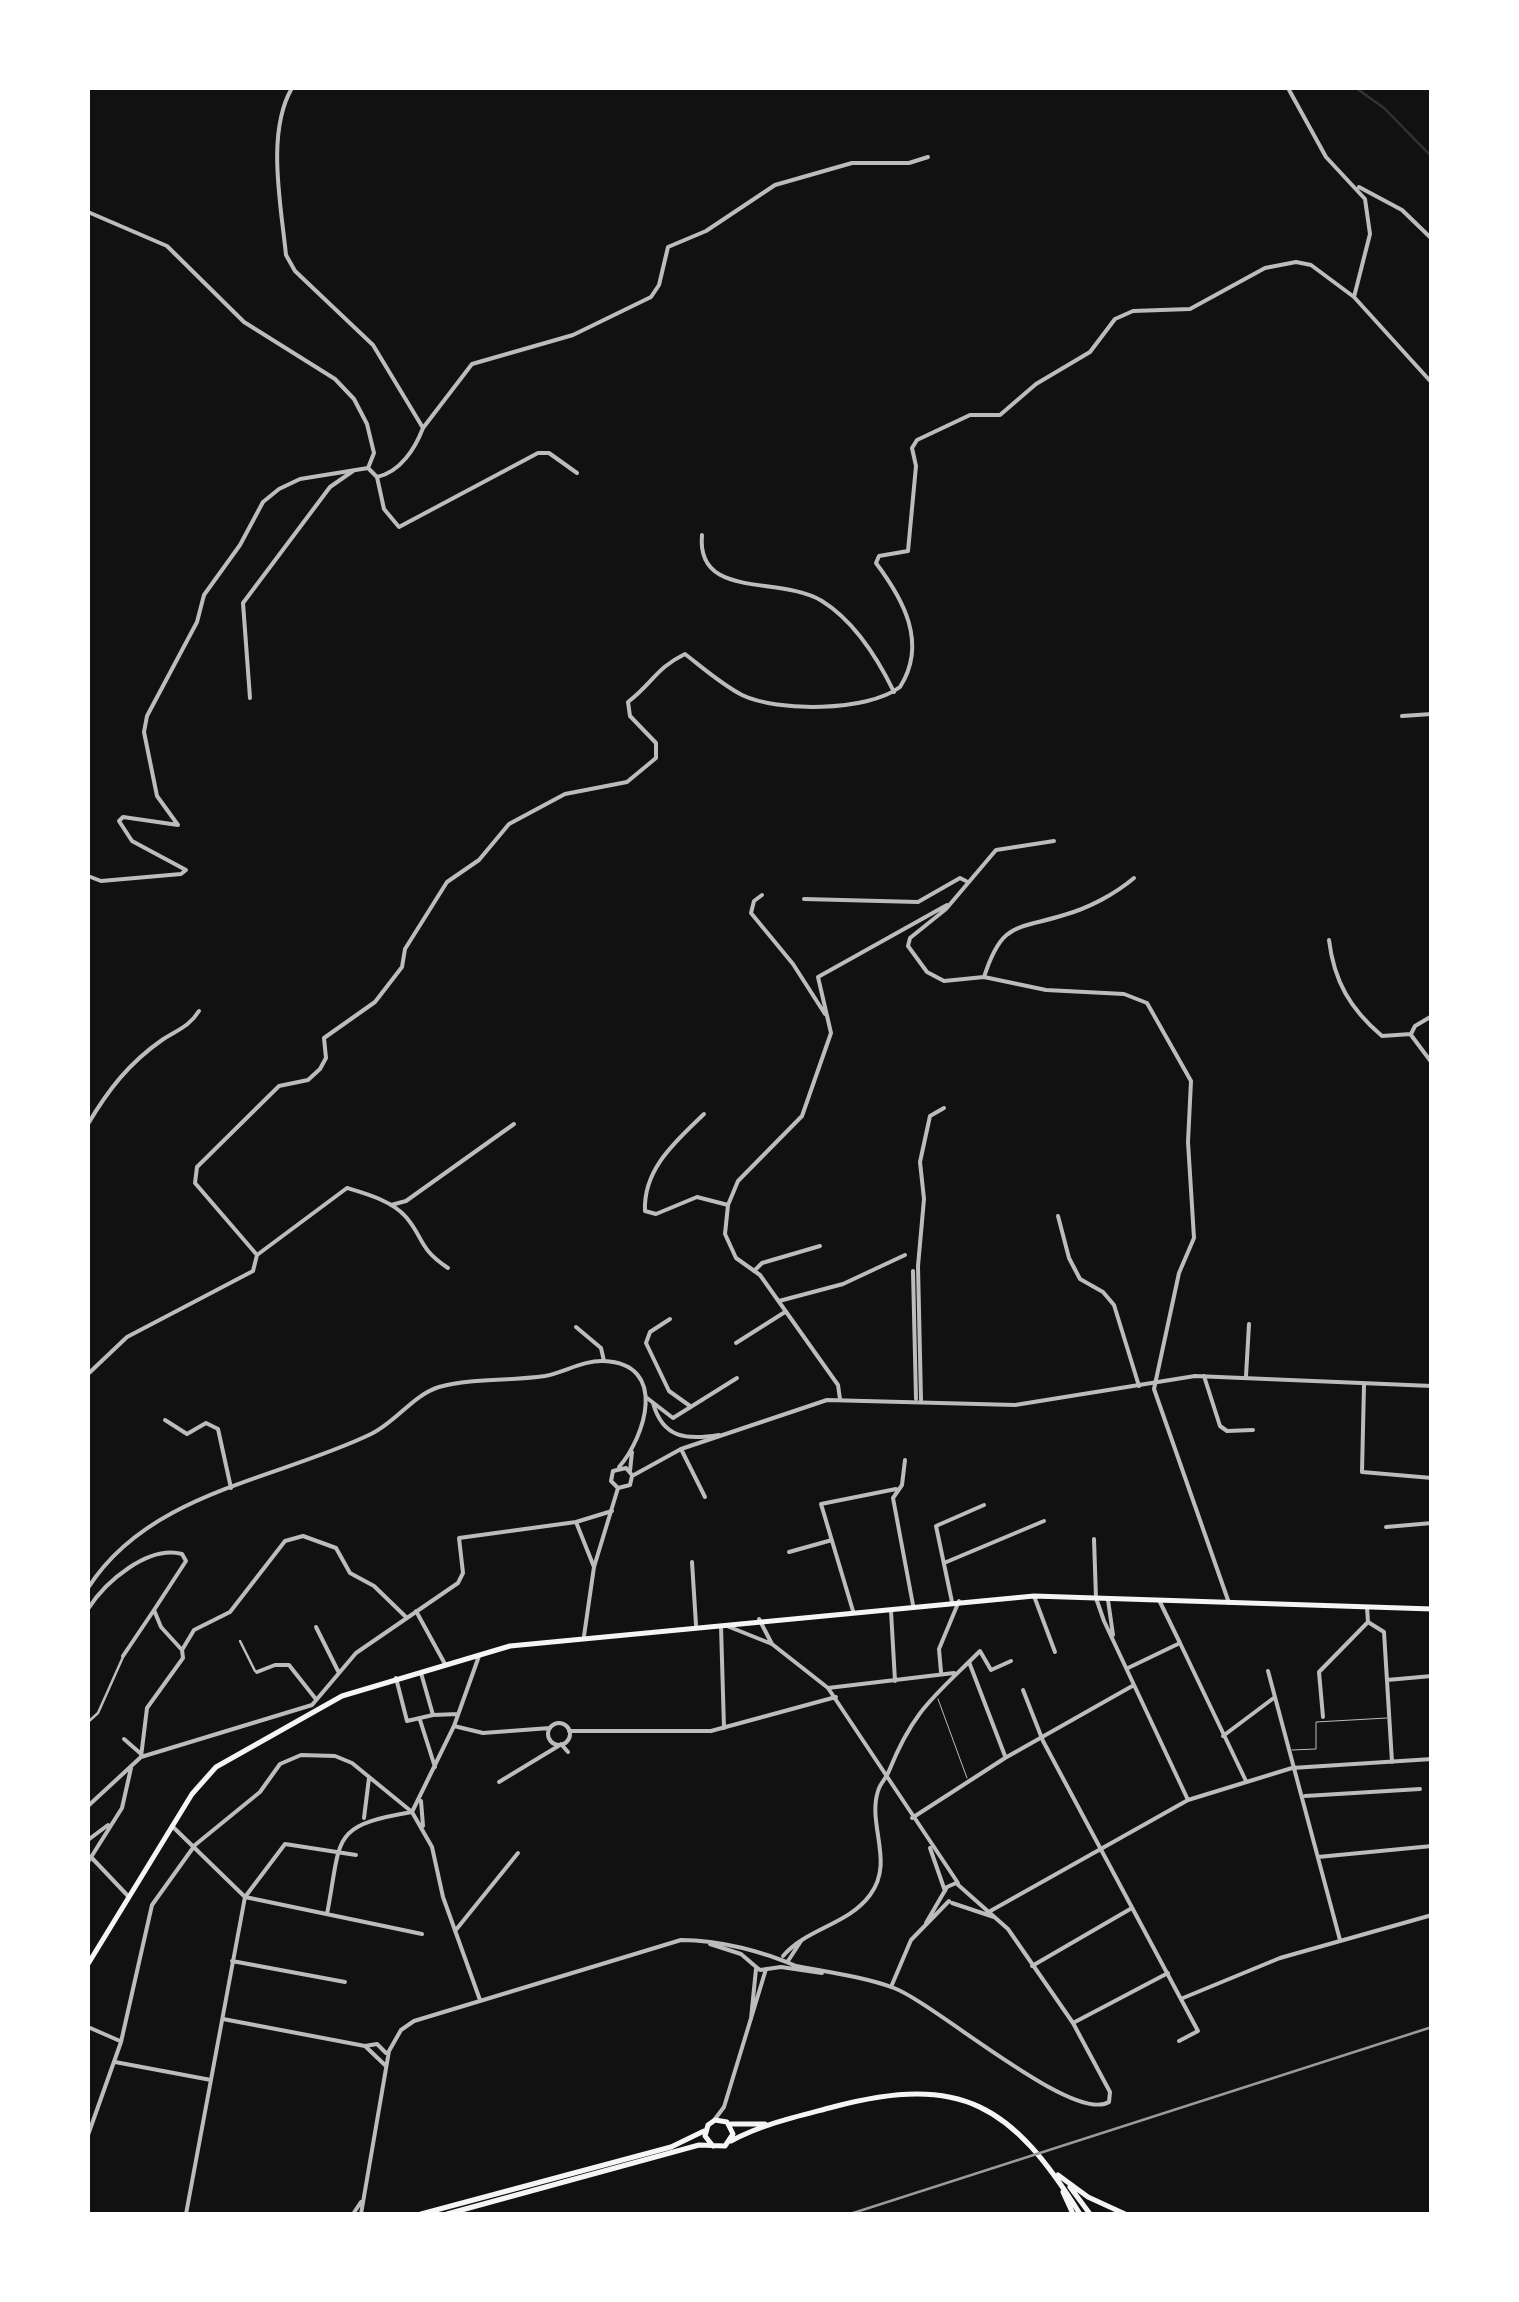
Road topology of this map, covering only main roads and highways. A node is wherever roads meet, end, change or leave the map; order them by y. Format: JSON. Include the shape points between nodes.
{"nodes":[{"id":1,"x":1432,"y":1609,"type":"edge"},
{"id":2,"x":90,"y":1952,"type":"edge"},
{"id":3,"x":88,"y":1964,"type":"edge"},
{"id":4,"x":728,"y":2123,"type":"junction"},
{"id":5,"x":772,"y":2124,"type":"junction"},
{"id":6,"x":706,"y":2129,"type":"junction"},
{"id":7,"x":731,"y":2141,"type":"junction"},
{"id":8,"x":713,"y":2146,"type":"junction"},
{"id":9,"x":1063,"y":2183,"type":"junction"},
{"id":10,"x":422,"y":2214,"type":"edge"},
{"id":11,"x":447,"y":2214,"type":"edge"},
{"id":12,"x":1076,"y":2214,"type":"edge"},
{"id":13,"x":1090,"y":2214,"type":"edge"},
{"id":14,"x":1124,"y":2214,"type":"edge"}],
"edges":[{"from":1,"to":2,"type":"main road","via":[[1034,1596],[583,1636],[479,1654],[314,1708],[216,1767]]},
{"from":2,"to":3,"type":"main road"},
{"from":4,"to":5,"type":"main road"},
{"from":4,"to":6,"type":"main road","via":[[715,2120]]},
{"from":4,"to":7,"type":"main road"},
{"from":5,"to":7,"type":"main road"},
{"from":5,"to":9,"type":"main road","via":[[882,2095],[932,2093],[997,2116]]},
{"from":6,"to":8,"type":"main road"},
{"from":6,"to":10,"type":"main road","via":[[671,2147]]},
{"from":7,"to":8,"type":"main road"},
{"from":8,"to":11,"type":"main road","via":[[698,2144]]},
{"from":9,"to":12,"type":"main road"},
{"from":9,"to":13,"type":"main road"},
{"from":9,"to":14,"type":"main road"}]}
